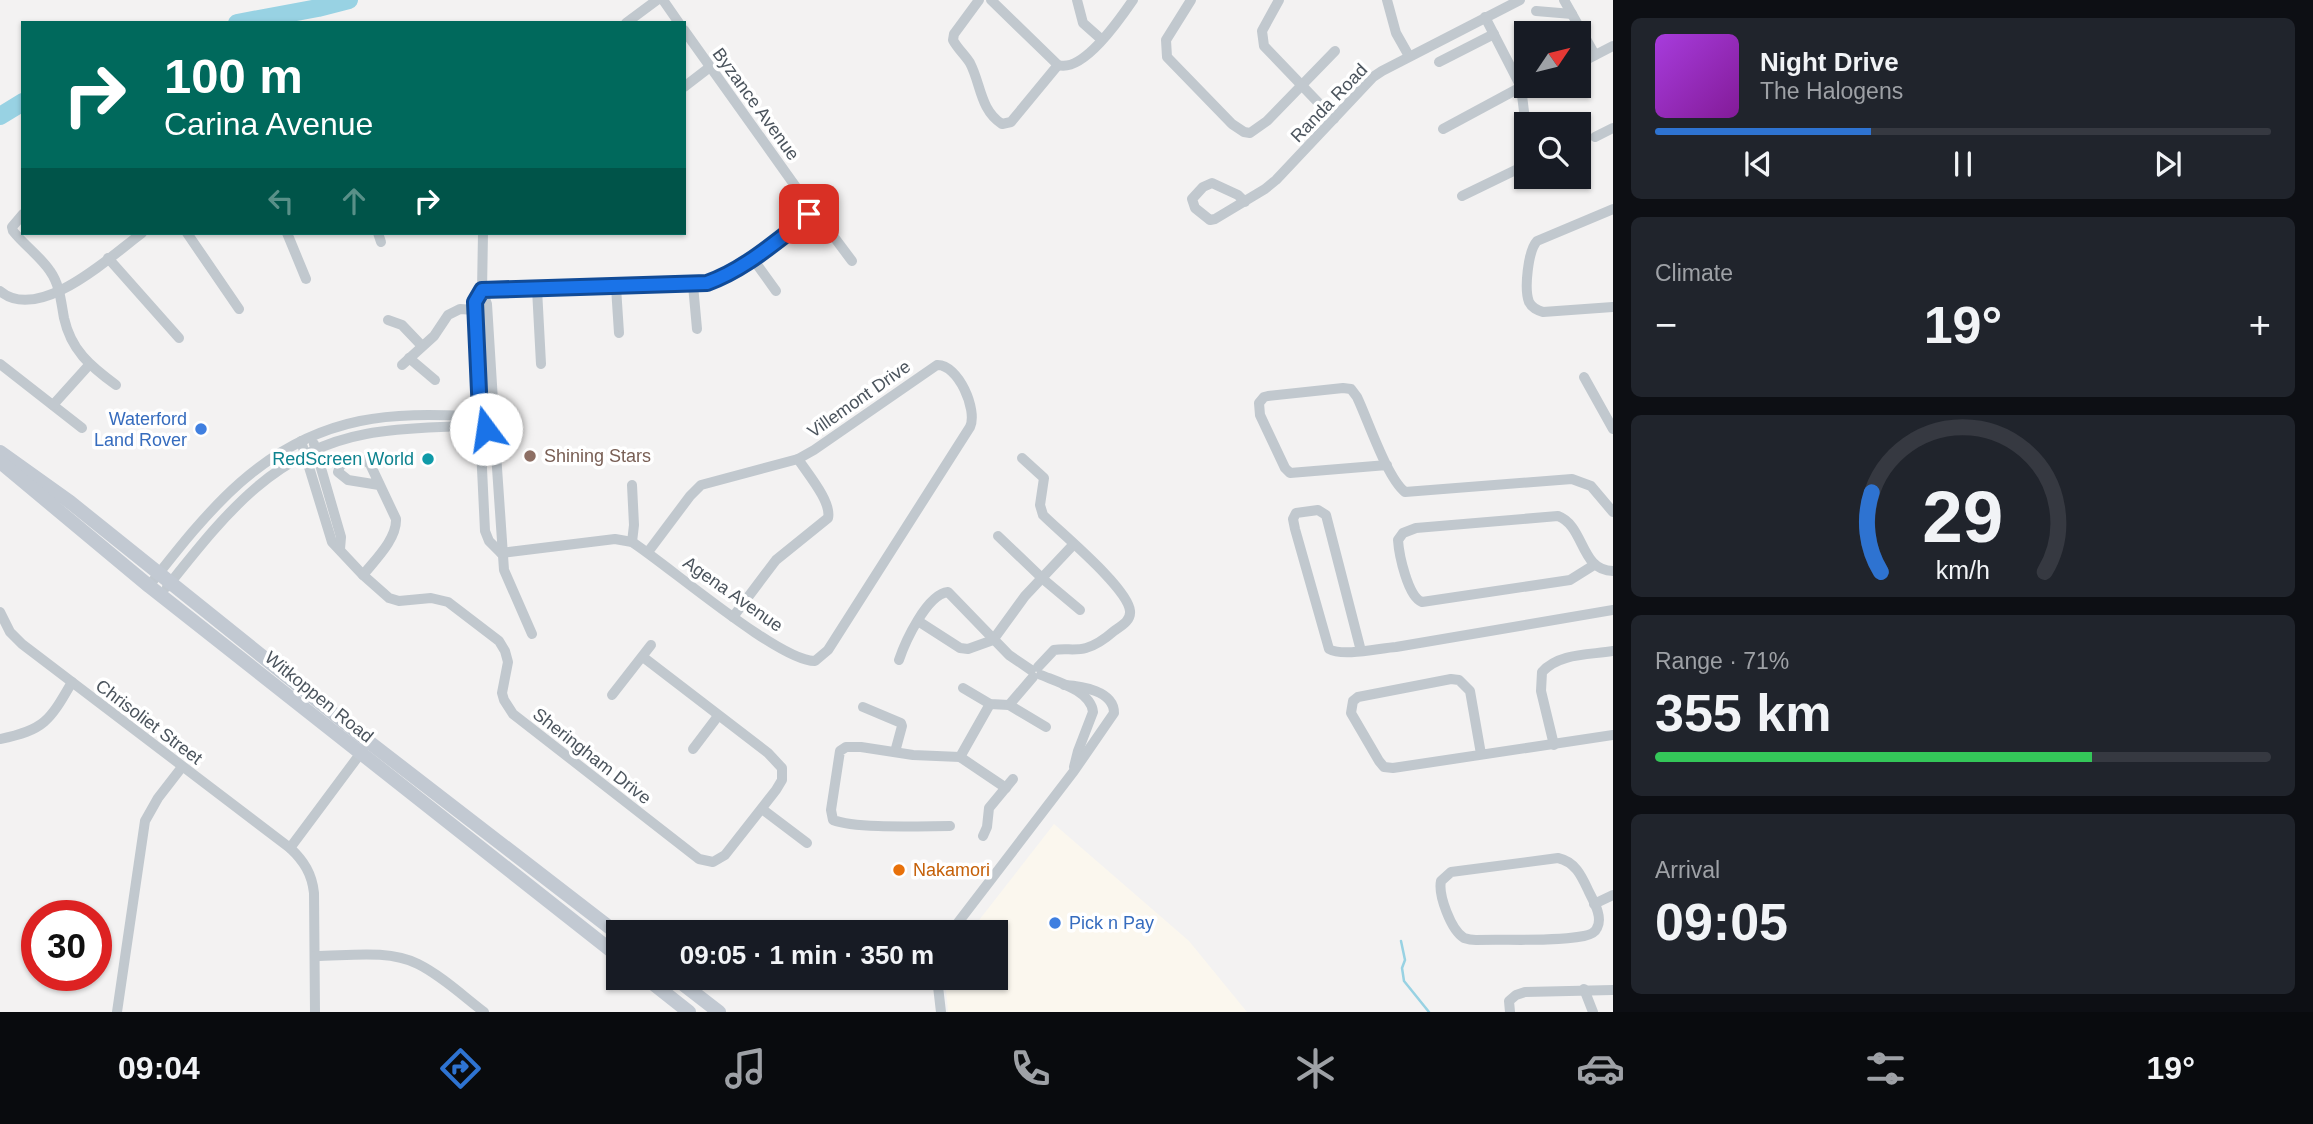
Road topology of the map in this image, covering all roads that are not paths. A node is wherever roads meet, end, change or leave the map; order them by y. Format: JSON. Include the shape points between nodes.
{"nodes":[{"id":1,"x":657,"y":0,"type":"edge"},
{"id":2,"x":663,"y":0,"type":"edge"},
{"id":3,"x":979,"y":0,"type":"edge"},
{"id":4,"x":991,"y":0,"type":"edge"},
{"id":5,"x":1077,"y":0,"type":"edge"},
{"id":6,"x":1133,"y":0,"type":"edge"},
{"id":7,"x":1191,"y":0,"type":"edge"},
{"id":8,"x":1279,"y":0,"type":"edge"},
{"id":9,"x":1520,"y":0,"type":"edge"},
{"id":10,"x":1564,"y":0,"type":"edge"},
{"id":11,"x":1390,"y":1,"type":"edge"},
{"id":12,"x":1536,"y":12,"type":"dead end"},
{"id":13,"x":1572,"y":14,"type":"junction"},
{"id":14,"x":1485,"y":17,"type":"junction"},
{"id":15,"x":629,"y":21,"type":"edge"},
{"id":16,"x":678,"y":21,"type":"edge"},
{"id":17,"x":686,"y":33,"type":"edge"},
{"id":18,"x":1494,"y":34,"type":"junction"},
{"id":19,"x":1101,"y":39,"type":"junction"},
{"id":20,"x":1613,"y":46,"type":"edge"},
{"id":21,"x":1335,"y":51,"type":"dead end"},
{"id":22,"x":1595,"y":55,"type":"junction"},
{"id":23,"x":1409,"y":56,"type":"junction"},
{"id":24,"x":1591,"y":57,"type":"edge"},
{"id":25,"x":1438,"y":62,"type":"dead end"},
{"id":26,"x":1058,"y":65,"type":"junction"},
{"id":27,"x":710,"y":67,"type":"junction"},
{"id":28,"x":1514,"y":73,"type":"edge"},
{"id":29,"x":686,"y":86,"type":"edge"},
{"id":30,"x":1301,"y":86,"type":"junction"},
{"id":31,"x":1514,"y":91,"type":"edge"},
{"id":32,"x":1334,"y":119,"type":"junction"},
{"id":33,"x":1613,"y":128,"type":"edge"},
{"id":34,"x":1443,"y":130,"type":"dead end"},
{"id":35,"x":1595,"y":137,"type":"dead end"},
{"id":36,"x":1514,"y":171,"type":"edge"},
{"id":37,"x":1462,"y":196,"type":"dead end"},
{"id":38,"x":1245,"y":202,"type":"junction"},
{"id":39,"x":1613,"y":209,"type":"edge"},
{"id":40,"x":810,"y":211,"type":"junction"},
{"id":41,"x":21,"y":217,"type":"edge"},
{"id":42,"x":139,"y":235,"type":"edge"},
{"id":43,"x":188,"y":235,"type":"edge"},
{"id":44,"x":288,"y":235,"type":"edge"},
{"id":45,"x":483,"y":235,"type":"edge"},
{"id":46,"x":108,"y":258,"type":"junction"},
{"id":47,"x":753,"y":259,"type":"junction"},
{"id":48,"x":852,"y":261,"type":"dead end"},
{"id":49,"x":306,"y":279,"type":"dead end"},
{"id":50,"x":693,"y":285,"type":"junction"},
{"id":51,"x":617,"y":287,"type":"junction"},
{"id":52,"x":537,"y":289,"type":"junction"},
{"id":53,"x":482,"y":290,"type":"junction"},
{"id":54,"x":776,"y":291,"type":"dead end"},
{"id":55,"x":60,"y":292,"type":"junction"},
{"id":56,"x":1,"y":296,"type":"edge"},
{"id":57,"x":1613,"y":307,"type":"edge"},
{"id":58,"x":239,"y":309,"type":"dead end"},
{"id":59,"x":475,"y":310,"type":"junction"},
{"id":60,"x":388,"y":320,"type":"dead end"},
{"id":61,"x":696,"y":329,"type":"dead end"},
{"id":62,"x":618,"y":333,"type":"dead end"},
{"id":63,"x":179,"y":338,"type":"dead end"},
{"id":64,"x":422,"y":346,"type":"junction"},
{"id":65,"x":477,"y":357,"type":"junction"},
{"id":66,"x":490,"y":357,"type":"junction"},
{"id":67,"x":0,"y":364,"type":"edge"},
{"id":68,"x":541,"y":364,"type":"dead end"},
{"id":69,"x":89,"y":365,"type":"junction"},
{"id":70,"x":1584,"y":377,"type":"dead end"},
{"id":71,"x":435,"y":380,"type":"dead end"},
{"id":72,"x":116,"y":385,"type":"dead end"},
{"id":73,"x":54,"y":405,"type":"junction"},
{"id":74,"x":407,"y":416,"type":"junction"},
{"id":75,"x":494,"y":420,"type":"junction"},
{"id":76,"x":479,"y":421,"type":"junction"},
{"id":77,"x":82,"y":428,"type":"dead end"},
{"id":78,"x":408,"y":429,"type":"junction"},
{"id":79,"x":1613,"y":429,"type":"edge"},
{"id":80,"x":312,"y":436,"type":"junction"},
{"id":81,"x":302,"y":441,"type":"junction"},
{"id":82,"x":316,"y":449,"type":"junction"},
{"id":83,"x":0,"y":452,"type":"edge"},
{"id":84,"x":305,"y":454,"type":"junction"},
{"id":85,"x":1022,"y":458,"type":"dead end"},
{"id":86,"x":798,"y":459,"type":"junction"},
{"id":87,"x":0,"y":462,"type":"edge"},
{"id":88,"x":1387,"y":465,"type":"junction"},
{"id":89,"x":497,"y":475,"type":"junction"},
{"id":90,"x":482,"y":476,"type":"junction"},
{"id":91,"x":379,"y":485,"type":"dead end"},
{"id":92,"x":632,"y":485,"type":"dead end"},
{"id":93,"x":1611,"y":510,"type":"edge"},
{"id":94,"x":998,"y":536,"type":"dead end"},
{"id":95,"x":632,"y":542,"type":"junction"},
{"id":96,"x":1073,"y":545,"type":"junction"},
{"id":97,"x":340,"y":549,"type":"junction"},
{"id":98,"x":648,"y":552,"type":"junction"},
{"id":99,"x":501,"y":553,"type":"junction"},
{"id":100,"x":1594,"y":565,"type":"junction"},
{"id":101,"x":1613,"y":571,"type":"edge"},
{"id":102,"x":363,"y":575,"type":"junction"},
{"id":103,"x":1043,"y":579,"type":"junction"},
{"id":104,"x":159,"y":585,"type":"junction"},
{"id":105,"x":1080,"y":610,"type":"dead end"},
{"id":106,"x":1613,"y":610,"type":"edge"},
{"id":107,"x":0,"y":612,"type":"edge"},
{"id":108,"x":733,"y":617,"type":"junction"},
{"id":109,"x":918,"y":621,"type":"junction"},
{"id":110,"x":532,"y":634,"type":"dead end"},
{"id":111,"x":993,"y":640,"type":"junction"},
{"id":112,"x":652,"y":645,"type":"dead end"},
{"id":113,"x":1360,"y":651,"type":"junction"},
{"id":114,"x":1613,"y":651,"type":"edge"},
{"id":115,"x":643,"y":657,"type":"junction"},
{"id":116,"x":820,"y":659,"type":"joint"},
{"id":117,"x":899,"y":660,"type":"dead end"},
{"id":118,"x":1036,"y":672,"type":"junction"},
{"id":119,"x":72,"y":682,"type":"junction"},
{"id":120,"x":1064,"y":685,"type":"junction"},
{"id":121,"x":963,"y":688,"type":"dead end"},
{"id":122,"x":612,"y":695,"type":"dead end"},
{"id":123,"x":1105,"y":696,"type":"junction"},
{"id":124,"x":990,"y":704,"type":"junction"},
{"id":125,"x":1009,"y":705,"type":"junction"},
{"id":126,"x":1092,"y":705,"type":"junction"},
{"id":127,"x":863,"y":707,"type":"dead end"},
{"id":128,"x":718,"y":716,"type":"junction"},
{"id":129,"x":1046,"y":727,"type":"dead end"},
{"id":130,"x":1613,"y":735,"type":"edge"},
{"id":131,"x":0,"y":739,"type":"edge"},
{"id":132,"x":369,"y":742,"type":"junction"},
{"id":133,"x":1554,"y":745,"type":"junction"},
{"id":134,"x":694,"y":748,"type":"dead end"},
{"id":135,"x":895,"y":752,"type":"junction"},
{"id":136,"x":360,"y":754,"type":"junction"},
{"id":137,"x":1481,"y":754,"type":"junction"},
{"id":138,"x":960,"y":757,"type":"junction"},
{"id":139,"x":181,"y":766,"type":"junction"},
{"id":140,"x":1074,"y":771,"type":"junction"},
{"id":141,"x":762,"y":809,"type":"junction"},
{"id":142,"x":950,"y":826,"type":"dead end"},
{"id":143,"x":983,"y":836,"type":"dead end"},
{"id":144,"x":807,"y":842,"type":"dead end"},
{"id":145,"x":290,"y":848,"type":"junction"},
{"id":146,"x":1613,"y":895,"type":"edge"},
{"id":147,"x":1594,"y":904,"type":"junction"},
{"id":148,"x":960,"y":920,"type":"edge"},
{"id":149,"x":606,"y":925,"type":"edge"},
{"id":150,"x":606,"y":947,"type":"edge"},
{"id":151,"x":315,"y":956,"type":"junction"},
{"id":152,"x":1584,"y":989,"type":"junction"},
{"id":153,"x":661,"y":990,"type":"edge"},
{"id":154,"x":691,"y":990,"type":"edge"},
{"id":155,"x":938,"y":990,"type":"edge"},
{"id":156,"x":1613,"y":990,"type":"edge"},
{"id":157,"x":117,"y":1012,"type":"edge"},
{"id":158,"x":315,"y":1012,"type":"edge"},
{"id":159,"x":484,"y":1012,"type":"edge"},
{"id":160,"x":689,"y":1012,"type":"edge"},
{"id":161,"x":719,"y":1012,"type":"edge"},
{"id":162,"x":940,"y":1012,"type":"edge"},
{"id":163,"x":1510,"y":1012,"type":"edge"},
{"id":164,"x":1593,"y":1012,"type":"edge"}],
"edges":[{"from":1,"to":15,"type":"street"},
{"from":2,"to":16,"type":"street"},
{"from":3,"to":26,"type":"street","via":[[953,40],[997,121],[1011,122]]},
{"from":4,"to":26,"type":"street"},
{"from":5,"to":19,"type":"street","via":[[1083,23]]},
{"from":6,"to":19,"type":"street"},
{"from":7,"to":30,"type":"street","via":[[1166,40],[1167,57],[1238,129],[1247,133],[1259,128]]},
{"from":8,"to":30,"type":"street","via":[[1264,24],[1261,41]]},
{"from":9,"to":14,"type":"street","name":"Randa Road"},
{"from":10,"to":13,"type":"street"},
{"from":11,"to":23,"type":"street","via":[[1392,21]]},
{"from":12,"to":13,"type":"street"},
{"from":13,"to":22,"type":"street"},
{"from":14,"to":18,"type":"street"},
{"from":14,"to":23,"type":"street","name":"Randa Road"},
{"from":17,"to":27,"type":"street","name":"Byzance Avenue"},
{"from":18,"to":25,"type":"street"},
{"from":18,"to":28,"type":"street"},
{"from":19,"to":26,"type":"street","via":[[1076,64]]},
{"from":20,"to":22,"type":"street"},
{"from":21,"to":30,"type":"street"},
{"from":22,"to":24,"type":"street"},
{"from":23,"to":32,"type":"street","name":"Randa Road","via":[[1373,77]]},
{"from":27,"to":29,"type":"street"},
{"from":27,"to":40,"type":"street","name":"Byzance Avenue"},
{"from":30,"to":32,"type":"street"},
{"from":31,"to":34,"type":"street"},
{"from":32,"to":38,"type":"street","name":"Randa Road","via":[[1276,180]]},
{"from":33,"to":35,"type":"street"},
{"from":36,"to":37,"type":"street"},
{"from":38,"to":38,"type":"street","name":"Randa Road","via":[[1210,220],[1195,208],[1192,198],[1212,183]]},
{"from":39,"to":57,"type":"street","via":[[1537,241],[1531,251],[1527,286],[1529,302],[1543,312]]},
{"from":40,"to":47,"type":"street","via":[[806,219]]},
{"from":40,"to":48,"type":"street","name":"Byzance Avenue"},
{"from":41,"to":55,"type":"street","via":[[13,231],[51,271]]},
{"from":42,"to":46,"type":"street"},
{"from":43,"to":58,"type":"street"},
{"from":44,"to":49,"type":"street"},
{"from":45,"to":53,"type":"street"},
{"from":46,"to":55,"type":"street"},
{"from":46,"to":63,"type":"street"},
{"from":47,"to":50,"type":"street","via":[[723,277]]},
{"from":47,"to":54,"type":"street"},
{"from":50,"to":51,"type":"street"},
{"from":50,"to":61,"type":"street"},
{"from":51,"to":52,"type":"street"},
{"from":51,"to":62,"type":"street"},
{"from":52,"to":53,"type":"street"},
{"from":52,"to":68,"type":"street"},
{"from":53,"to":59,"type":"street"},
{"from":53,"to":66,"type":"street"},
{"from":55,"to":56,"type":"street","via":[[34,301]]},
{"from":55,"to":69,"type":"street","via":[[71,340]]},
{"from":59,"to":64,"type":"street","via":[[452,312]]},
{"from":59,"to":65,"type":"street"},
{"from":60,"to":64,"type":"street","via":[[402,325]]},
{"from":64,"to":71,"type":"street","via":[[406,362]]},
{"from":65,"to":66,"type":"street"},
{"from":65,"to":76,"type":"street"},
{"from":66,"to":75,"type":"street"},
{"from":67,"to":73,"type":"street"},
{"from":69,"to":72,"type":"street"},
{"from":69,"to":73,"type":"street"},
{"from":70,"to":79,"type":"street"},
{"from":73,"to":77,"type":"street"},
{"from":74,"to":76,"type":"street"},
{"from":74,"to":78,"type":"street"},
{"from":74,"to":80,"type":"street","via":[[360,421]]},
{"from":75,"to":76,"type":"street","via":[[489,412]]},
{"from":75,"to":89,"type":"street"},
{"from":76,"to":78,"type":"street"},
{"from":76,"to":90,"type":"street"},
{"from":78,"to":82,"type":"street","via":[[365,434]]},
{"from":80,"to":81,"type":"street"},
{"from":80,"to":82,"type":"street"},
{"from":81,"to":84,"type":"street","name":"Sheringham Drive"},
{"from":81,"to":104,"type":"street","via":[[236,484]]},
{"from":82,"to":84,"type":"street"},
{"from":82,"to":97,"type":"street","via":[[341,537]]},
{"from":83,"to":104,"type":"main road","name":"Witkoppen Road","via":[[70,502]]},
{"from":84,"to":97,"type":"street","name":"Sheringham Drive","via":[[332,542]]},
{"from":84,"to":104,"type":"street","via":[[273,472],[244,497]]},
{"from":85,"to":96,"type":"street","via":[[1044,478],[1043,515]]},
{"from":86,"to":98,"type":"street","name":"Villemont Drive","via":[[701,485]]},
{"from":86,"to":108,"type":"street","via":[[826,503],[828,518],[776,560]]},
{"from":86,"to":116,"type":"street","name":"Villemont Drive","via":[[937,366],[953,373],[973,409],[965,436]]},
{"from":87,"to":104,"type":"main road","name":"Witkoppen Road"},
{"from":88,"to":88,"type":"street","via":[[1351,390],[1269,396],[1259,403],[1260,415],[1290,473]]},
{"from":88,"to":93,"type":"street","via":[[1400,488],[1410,494],[1572,479],[1591,486]]},
{"from":89,"to":90,"type":"street"},
{"from":89,"to":99,"type":"street"},
{"from":90,"to":99,"type":"street","via":[[485,531]]},
{"from":91,"to":102,"type":"street","via":[[396,525]]},
{"from":92,"to":95,"type":"street"},
{"from":94,"to":103,"type":"street"},
{"from":95,"to":98,"type":"street","name":"Agena Avenue"},
{"from":95,"to":99,"type":"street","via":[[615,539]]},
{"from":96,"to":103,"type":"street"},
{"from":96,"to":118,"type":"street","via":[[1109,577],[1127,601],[1130,615],[1096,644],[1080,650],[1054,650]]},
{"from":97,"to":102,"type":"street","name":"Sheringham Drive"},
{"from":98,"to":108,"type":"street","name":"Agena Avenue"},
{"from":99,"to":110,"type":"street","via":[[503,570]]},
{"from":100,"to":100,"type":"street","via":[[1572,526],[1558,516],[1416,528],[1398,540],[1410,589],[1422,602],[1570,580]]},
{"from":100,"to":101,"type":"street"},
{"from":102,"to":141,"type":"street","name":"Sheringham Drive","via":[[388,598],[448,602],[493,636],[507,656],[502,693],[513,714],[699,859],[719,860]]},
{"from":103,"to":105,"type":"street"},
{"from":103,"to":111,"type":"street"},
{"from":104,"to":132,"type":"main road","name":"Witkoppen Road"},
{"from":104,"to":136,"type":"main road","name":"Witkoppen Road"},
{"from":106,"to":113,"type":"street"},
{"from":107,"to":119,"type":"street","name":"Chrisoliet Street","via":[[13,636]]},
{"from":108,"to":116,"type":"street","name":"Agena Avenue","via":[[798,658]]},
{"from":109,"to":111,"type":"street","via":[[964,649]]},
{"from":109,"to":111,"type":"street","via":[[934,599],[948,592]]},
{"from":109,"to":117,"type":"street"},
{"from":111,"to":118,"type":"street"},
{"from":112,"to":115,"type":"street"},
{"from":113,"to":113,"type":"street","via":[[1326,515],[1318,510],[1296,513],[1295,529],[1329,649]]},
{"from":114,"to":133,"type":"street","via":[[1562,658],[1542,672],[1541,691]]},
{"from":115,"to":122,"type":"street"},
{"from":115,"to":128,"type":"street","name":"Sheringham Drive"},
{"from":118,"to":120,"type":"street"},
{"from":118,"to":125,"type":"street"},
{"from":119,"to":131,"type":"street","via":[[57,708],[37,728]]},
{"from":119,"to":139,"type":"street","name":"Chrisoliet Street"},
{"from":120,"to":123,"type":"street"},
{"from":120,"to":126,"type":"street"},
{"from":121,"to":124,"type":"street"},
{"from":123,"to":126,"type":"street"},
{"from":123,"to":140,"type":"street","via":[[1114,713]]},
{"from":124,"to":125,"type":"street"},
{"from":124,"to":138,"type":"street"},
{"from":125,"to":129,"type":"street"},
{"from":126,"to":140,"type":"street"},
{"from":127,"to":135,"type":"street","via":[[901,723]]},
{"from":128,"to":134,"type":"street"},
{"from":128,"to":141,"type":"street","name":"Sheringham Drive","via":[[782,768],[781,784]]},
{"from":130,"to":133,"type":"street"},
{"from":132,"to":136,"type":"street"},
{"from":132,"to":149,"type":"main road","name":"Witkoppen Road"},
{"from":133,"to":137,"type":"street"},
{"from":135,"to":138,"type":"street"},
{"from":135,"to":142,"type":"street","via":[[851,747],[840,751],[833,820]]},
{"from":136,"to":145,"type":"street"},
{"from":136,"to":150,"type":"main road","name":"Witkoppen Road"},
{"from":137,"to":137,"type":"street","via":[[1470,691],[1459,680],[1353,701],[1352,713],[1384,767]]},
{"from":138,"to":143,"type":"street","via":[[1010,784],[989,808]]},
{"from":139,"to":145,"type":"street","name":"Chrisoliet Street"},
{"from":139,"to":157,"type":"street","via":[[145,821]]},
{"from":140,"to":148,"type":"street"},
{"from":141,"to":144,"type":"street"},
{"from":145,"to":151,"type":"street","name":"Chrisoliet Street","via":[[311,876]]},
{"from":146,"to":147,"type":"street"},
{"from":147,"to":147,"type":"street","via":[[1598,927],[1585,936],[1476,940],[1455,928],[1439,886],[1457,870],[1558,858],[1577,870]]},
{"from":151,"to":158,"type":"street","name":"Chrisoliet Street"},
{"from":151,"to":159,"type":"street","via":[[410,960]]},
{"from":152,"to":156,"type":"street"},
{"from":152,"to":163,"type":"street","via":[[1516,995],[1509,1001]]},
{"from":152,"to":164,"type":"street"},
{"from":153,"to":160,"type":"main road"},
{"from":154,"to":161,"type":"main road"},
{"from":155,"to":162,"type":"street"}]}
